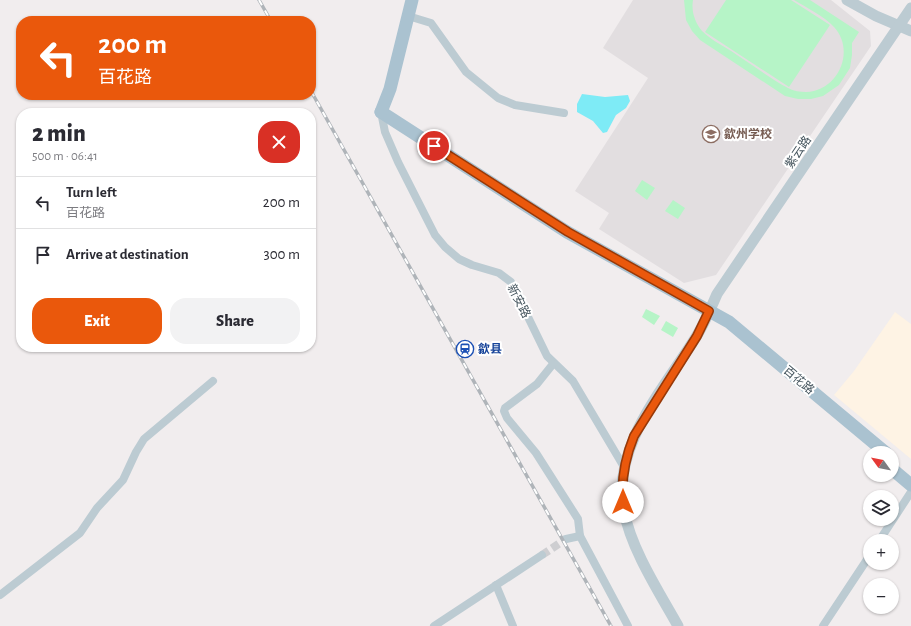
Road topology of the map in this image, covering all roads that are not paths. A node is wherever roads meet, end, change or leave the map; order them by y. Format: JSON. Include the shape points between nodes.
{"nodes":[{"id":1,"x":402,"y":0,"type":"edge"},
{"id":2,"x":412,"y":0,"type":"edge"},
{"id":3,"x":847,"y":0,"type":"edge"},
{"id":4,"x":911,"y":8,"type":"edge"},
{"id":5,"x":408,"y":16,"type":"junction"},
{"id":6,"x":899,"y":26,"type":"junction"},
{"id":7,"x":911,"y":31,"type":"edge"},
{"id":8,"x":381,"y":112,"type":"junction"},
{"id":9,"x":564,"y":113,"type":"dead end"},
{"id":10,"x":709,"y":311,"type":"junction"},
{"id":11,"x":553,"y":364,"type":"junction"},
{"id":12,"x":212,"y":381,"type":"dead end"},
{"id":13,"x":865,"y":446,"type":"edge"},
{"id":14,"x":878,"y":446,"type":"edge"},
{"id":15,"x":899,"y":464,"type":"edge"},
{"id":16,"x":624,"y":467,"type":"junction"},
{"id":17,"x":911,"y":474,"type":"edge"},
{"id":18,"x":899,"y":475,"type":"edge"},
{"id":19,"x":911,"y":485,"type":"edge"},
{"id":20,"x":911,"y":492,"type":"edge"},
{"id":21,"x":884,"y":534,"type":"edge"},
{"id":22,"x":580,"y":536,"type":"junction"},
{"id":23,"x":566,"y":539,"type":"tunnel mouth"},
{"id":24,"x":542,"y":555,"type":"tunnel mouth"},
{"id":25,"x":863,"y":566,"type":"edge"},
{"id":26,"x":496,"y":585,"type":"junction"},
{"id":27,"x":0,"y":595,"type":"edge"},
{"id":28,"x":434,"y":626,"type":"edge"},
{"id":29,"x":513,"y":626,"type":"edge"},
{"id":30,"x":628,"y":626,"type":"edge"},
{"id":31,"x":678,"y":626,"type":"edge"},
{"id":32,"x":823,"y":626,"type":"edge"}],
"edges":[{"from":1,"to":8,"type":"main road","name":"新安路","via":[[381,87]]},
{"from":2,"to":5,"type":"main road"},
{"from":3,"to":6,"type":"street"},
{"from":4,"to":6,"type":"street","name":"紫云路"},
{"from":5,"to":8,"type":"main road","via":[[390,89]]},
{"from":5,"to":9,"type":"street","via":[[431,23],[466,72],[498,98],[515,105]]},
{"from":6,"to":7,"type":"street"},
{"from":6,"to":10,"type":"street","name":"紫云路","via":[[717,294]]},
{"from":8,"to":10,"type":"main road","name":"百花路","via":[[568,232]]},
{"from":8,"to":11,"type":"street","name":"新安路","via":[[385,132],[435,235],[459,259],[499,273],[511,282],[544,352]]},
{"from":10,"to":13,"type":"main road","name":"百花路","via":[[724,329]]},
{"from":10,"to":14,"type":"main road","name":"百花路","via":[[729,322]]},
{"from":10,"to":16,"type":"street","name":"紫云路","via":[[697,336],[638,428]]},
{"from":11,"to":16,"type":"street","name":"新安路","via":[[573,381]]},
{"from":11,"to":22,"type":"street","via":[[537,384],[508,405],[504,411],[515,430],[536,453],[578,519]]},
{"from":12,"to":27,"type":"street","via":[[144,439],[123,480],[97,508],[80,533]]},
{"from":15,"to":17,"type":"main road"},
{"from":16,"to":31,"type":"street","name":"紫云路","via":[[622,494],[626,521],[649,576]]},
{"from":18,"to":19,"type":"main road"},
{"from":20,"to":21,"type":"street"},
{"from":22,"to":23,"type":"street"},
{"from":22,"to":30,"type":"street"},
{"from":24,"to":26,"type":"street"},
{"from":25,"to":32,"type":"street"},
{"from":26,"to":28,"type":"street"},
{"from":26,"to":29,"type":"street"}]}
